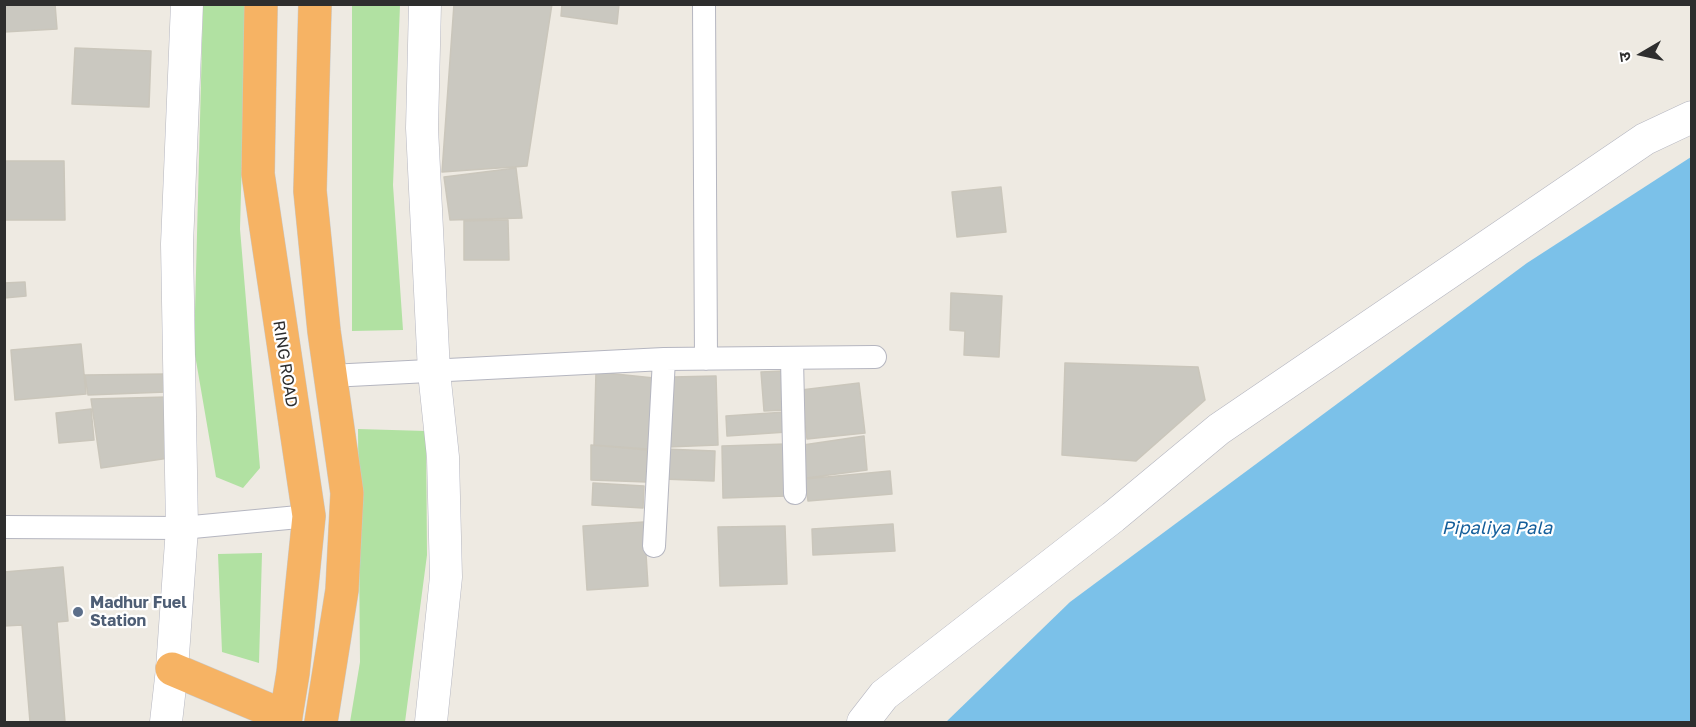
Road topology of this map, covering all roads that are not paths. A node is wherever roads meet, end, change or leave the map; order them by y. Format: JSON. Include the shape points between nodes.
{"nodes":[{"id":1,"x":187,"y":4,"type":"edge"},
{"id":2,"x":261,"y":4,"type":"edge"},
{"id":3,"x":315,"y":4,"type":"edge"},
{"id":4,"x":425,"y":4,"type":"edge"},
{"id":5,"x":704,"y":4,"type":"edge"},
{"id":6,"x":1692,"y":117,"type":"edge"},
{"id":7,"x":875,"y":357,"type":"dead end"},
{"id":8,"x":664,"y":359,"type":"junction"},
{"id":9,"x":706,"y":359,"type":"junction"},
{"id":10,"x":792,"y":360,"type":"junction"},
{"id":11,"x":434,"y":372,"type":"junction"},
{"id":12,"x":330,"y":376,"type":"junction"},
{"id":13,"x":795,"y":493,"type":"dead end"},
{"id":14,"x":309,"y":516,"type":"junction"},
{"id":15,"x":4,"y":527,"type":"edge"},
{"id":16,"x":182,"y":528,"type":"junction"},
{"id":17,"x":654,"y":546,"type":"dead end"},
{"id":18,"x":172,"y":669,"type":"junction"},
{"id":19,"x":285,"y":720,"type":"edge"},
{"id":20,"x":166,"y":723,"type":"edge"},
{"id":21,"x":321,"y":723,"type":"edge"},
{"id":22,"x":431,"y":723,"type":"edge"},
{"id":23,"x":863,"y":723,"type":"edge"}],
"edges":[{"from":1,"to":16,"type":"street","via":[[177,244]]},
{"from":2,"to":14,"type":"highway","name":"RING ROAD","via":[[258,174]]},
{"from":3,"to":12,"type":"highway","via":[[310,191]]},
{"from":4,"to":11,"type":"street","via":[[422,128]]},
{"from":5,"to":9,"type":"street"},
{"from":6,"to":23,"type":"street","via":[[1645,139],[1219,429],[1113,517],[884,695]]},
{"from":7,"to":10,"type":"street"},
{"from":8,"to":9,"type":"street"},
{"from":8,"to":11,"type":"street"},
{"from":8,"to":17,"type":"street"},
{"from":9,"to":10,"type":"street"},
{"from":10,"to":13,"type":"street"},
{"from":11,"to":12,"type":"street"},
{"from":11,"to":22,"type":"street","via":[[443,457],[446,577]]},
{"from":12,"to":21,"type":"highway","via":[[347,493],[342,590]]},
{"from":14,"to":16,"type":"street"},
{"from":14,"to":19,"type":"highway","name":"RING ROAD"},
{"from":15,"to":16,"type":"street"},
{"from":16,"to":18,"type":"street"},
{"from":18,"to":19,"type":"highway"},
{"from":18,"to":20,"type":"street"}]}
